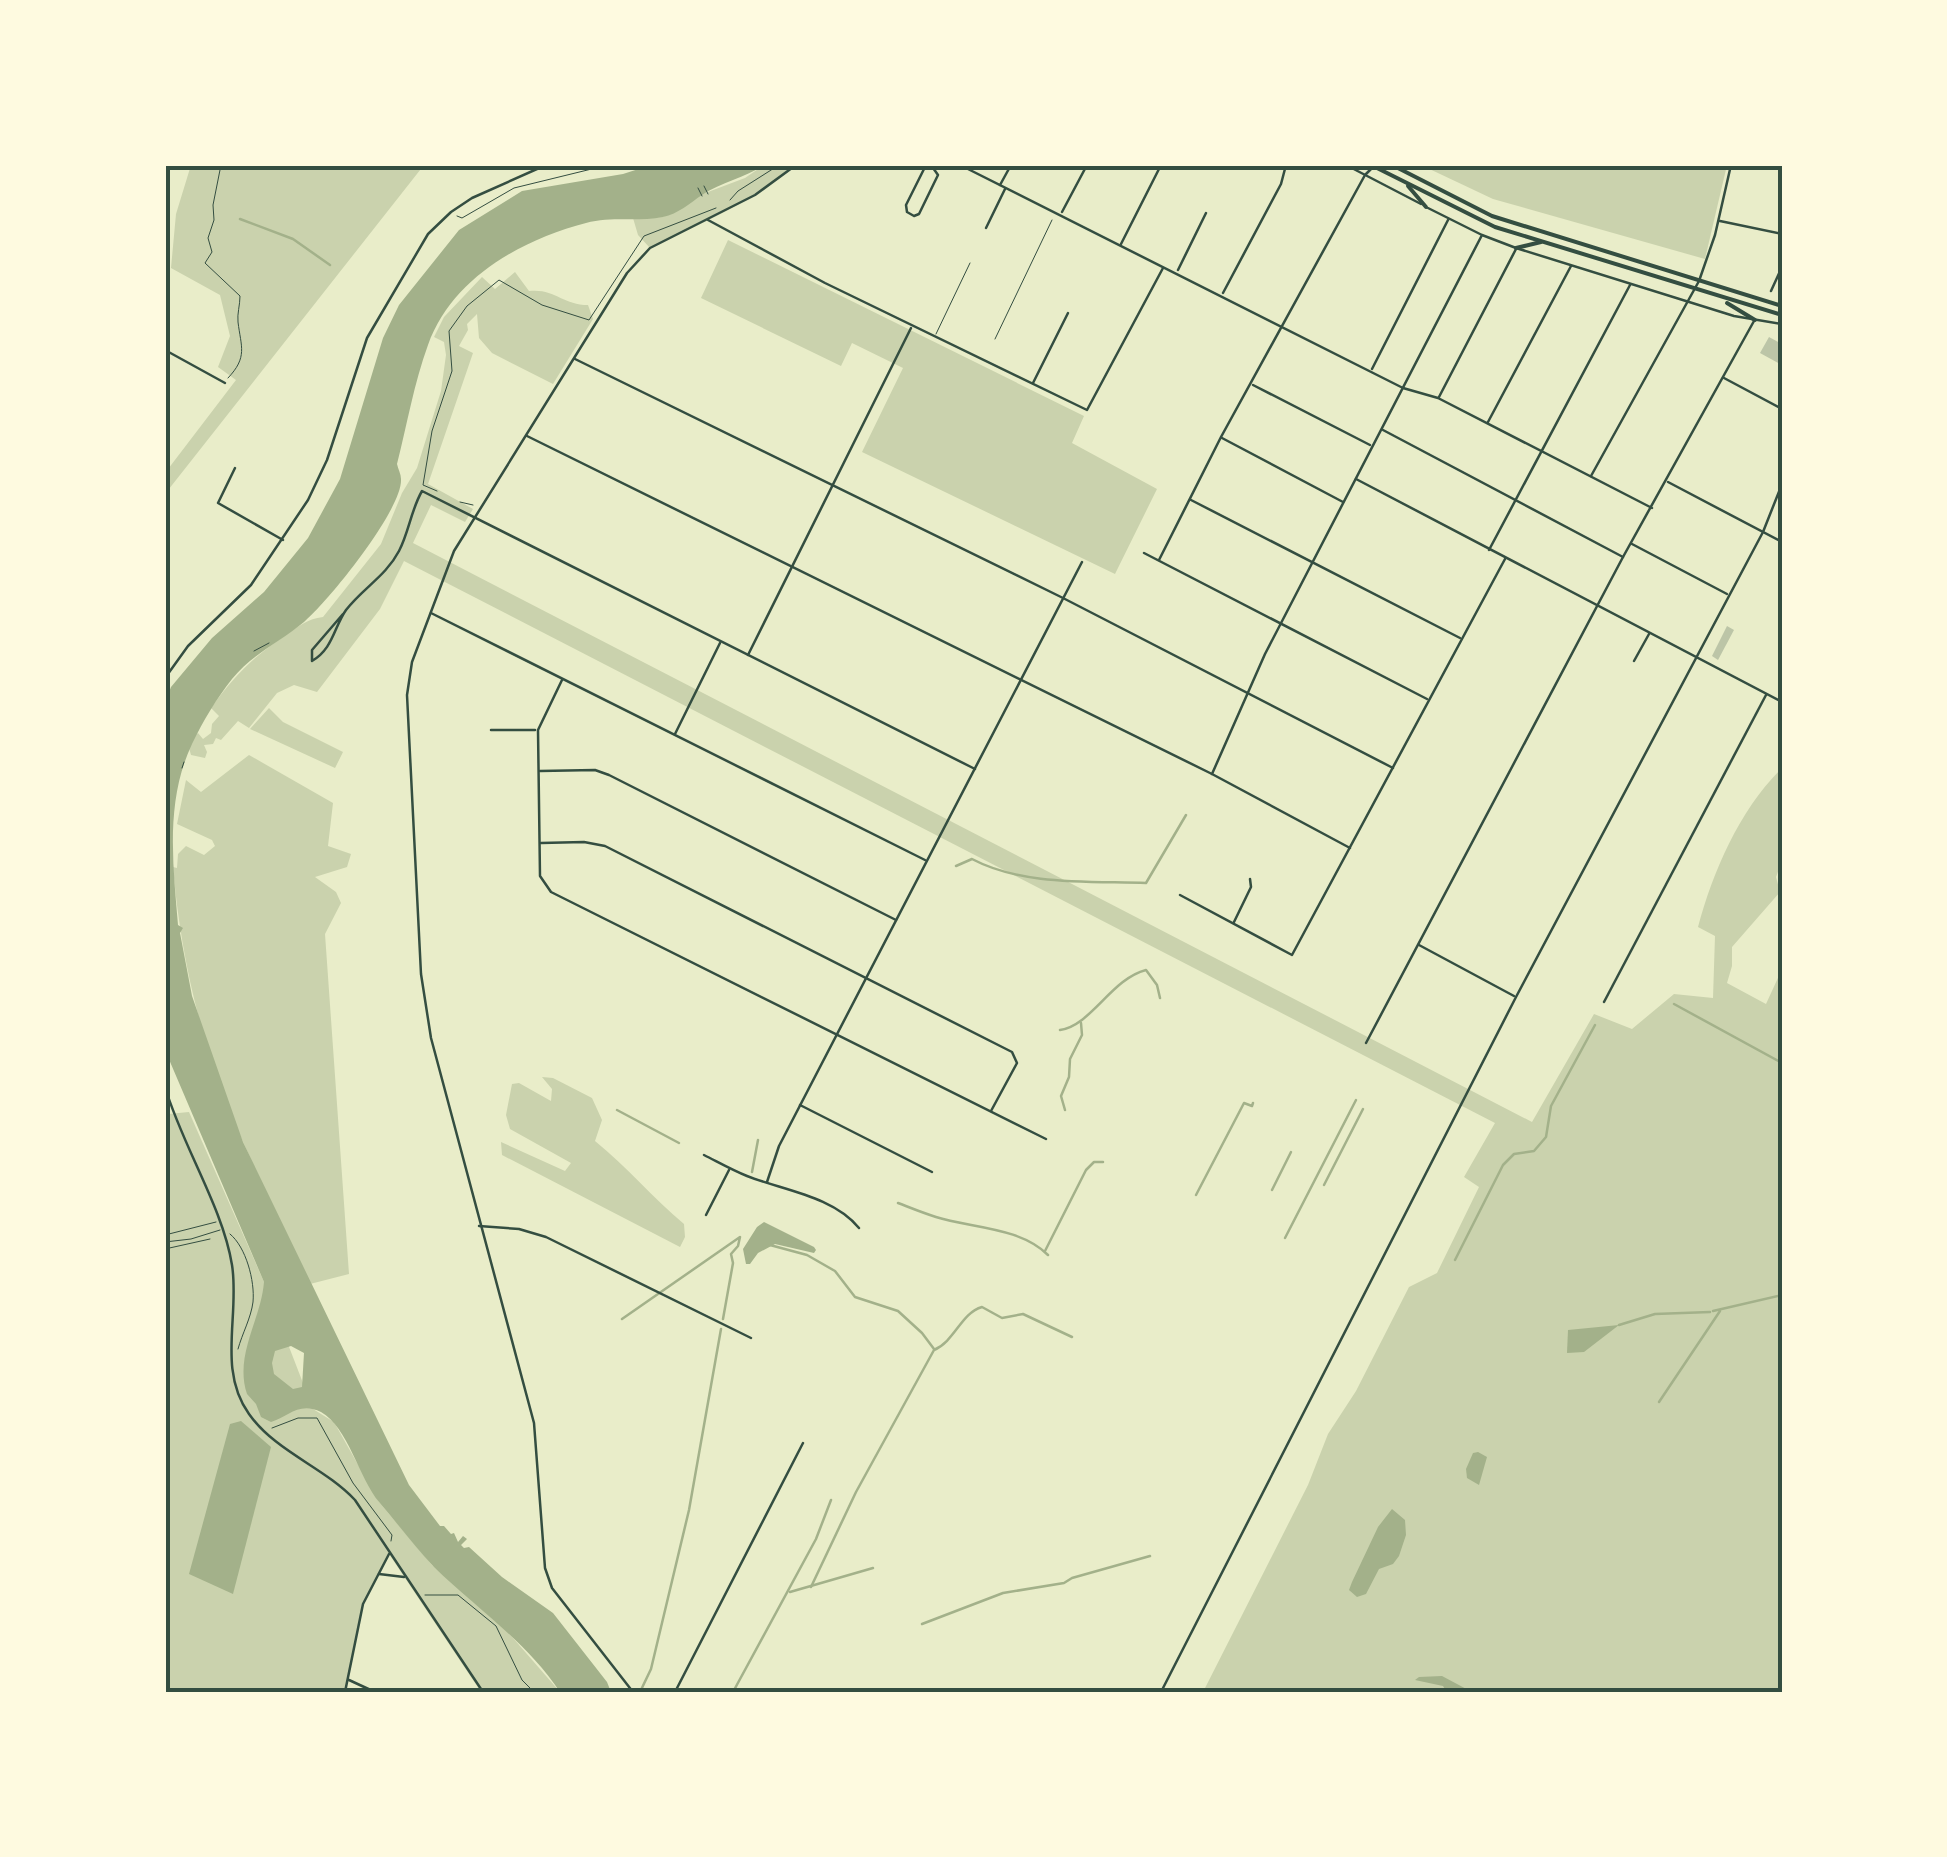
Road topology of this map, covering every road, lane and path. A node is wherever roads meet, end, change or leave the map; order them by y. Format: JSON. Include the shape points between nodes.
{"nodes":[{"id":1,"x":220,"y":165,"type":"edge"},
{"id":2,"x":546,"y":165,"type":"edge"},
{"id":3,"x":608,"y":165,"type":"edge"},
{"id":4,"x":796,"y":165,"type":"edge"},
{"id":5,"x":928,"y":165,"type":"edge"},
{"id":6,"x":960,"y":165,"type":"edge"},
{"id":7,"x":1011,"y":165,"type":"edge"},
{"id":8,"x":1088,"y":165,"type":"edge"},
{"id":9,"x":1161,"y":165,"type":"edge"},
{"id":10,"x":1286,"y":165,"type":"edge"},
{"id":11,"x":1346,"y":165,"type":"edge"},
{"id":12,"x":1373,"y":165,"type":"edge"},
{"id":13,"x":1392,"y":165,"type":"edge"},
{"id":14,"x":1730,"y":165,"type":"edge"},
{"id":15,"x":1365,"y":174,"type":"junction"},
{"id":16,"x":1404,"y":183,"type":"junction"},
{"id":17,"x":1000,"y":185,"type":"junction"},
{"id":18,"x":704,"y":186,"type":"dead end"},
{"id":19,"x":698,"y":188,"type":"dead end"},
{"id":20,"x":1006,"y":188,"type":"junction"},
{"id":21,"x":708,"y":194,"type":"dead end"},
{"id":22,"x":702,"y":196,"type":"dead end"},
{"id":23,"x":1426,"y":207,"type":"junction"},
{"id":24,"x":1206,"y":213,"type":"dead end"},
{"id":25,"x":454,"y":214,"type":"dead end"},
{"id":26,"x":1058,"y":214,"type":"junction"},
{"id":27,"x":1448,"y":219,"type":"junction"},
{"id":28,"x":708,"y":220,"type":"junction"},
{"id":29,"x":1718,"y":221,"type":"junction"},
{"id":30,"x":986,"y":228,"type":"dead end"},
{"id":31,"x":1782,"y":234,"type":"edge"},
{"id":32,"x":1482,"y":235,"type":"junction"},
{"id":33,"x":1542,"y":242,"type":"junction"},
{"id":34,"x":1120,"y":244,"type":"junction"},
{"id":35,"x":1516,"y":248,"type":"junction"},
{"id":36,"x":970,"y":263,"type":"dead end"},
{"id":37,"x":1572,"y":265,"type":"junction"},
{"id":38,"x":1164,"y":266,"type":"junction"},
{"id":39,"x":1782,"y":267,"type":"edge"},
{"id":40,"x":1176,"y":273,"type":"junction"},
{"id":41,"x":1699,"y":281,"type":"junction"},
{"id":42,"x":1631,"y":284,"type":"junction"},
{"id":43,"x":1695,"y":290,"type":"junction"},
{"id":44,"x":1771,"y":291,"type":"dead end"},
{"id":45,"x":1222,"y":295,"type":"junction"},
{"id":46,"x":1719,"y":298,"type":"junction"},
{"id":47,"x":1688,"y":301,"type":"junction"},
{"id":48,"x":1782,"y":306,"type":"edge"},
{"id":49,"x":1068,"y":312,"type":"dead end"},
{"id":50,"x":1782,"y":315,"type":"edge"},
{"id":51,"x":1754,"y":320,"type":"junction"},
{"id":52,"x":1782,"y":324,"type":"edge"},
{"id":53,"x":1283,"y":325,"type":"junction"},
{"id":54,"x":912,"y":326,"type":"junction"},
{"id":55,"x":934,"y":337,"type":"junction"},
{"id":56,"x":995,"y":339,"type":"dead end"},
{"id":57,"x":165,"y":350,"type":"edge"},
{"id":58,"x":573,"y":358,"type":"junction"},
{"id":59,"x":1371,"y":371,"type":"junction"},
{"id":60,"x":1722,"y":377,"type":"junction"},
{"id":61,"x":225,"y":383,"type":"joint"},
{"id":62,"x":1033,"y":384,"type":"junction"},
{"id":63,"x":1252,"y":384,"type":"junction"},
{"id":64,"x":1403,"y":388,"type":"junction"},
{"id":65,"x":1438,"y":398,"type":"junction"},
{"id":66,"x":1782,"y":409,"type":"edge"},
{"id":67,"x":1486,"y":424,"type":"junction"},
{"id":68,"x":1382,"y":429,"type":"junction"},
{"id":69,"x":525,"y":436,"type":"junction"},
{"id":70,"x":1221,"y":438,"type":"junction"},
{"id":71,"x":1372,"y":446,"type":"junction"},
{"id":72,"x":1540,"y":451,"type":"junction"},
{"id":73,"x":235,"y":468,"type":"dead end"},
{"id":74,"x":1591,"y":476,"type":"junction"},
{"id":75,"x":1355,"y":478,"type":"junction"},
{"id":76,"x":1666,"y":481,"type":"junction"},
{"id":77,"x":1782,"y":484,"type":"edge"},
{"id":78,"x":831,"y":486,"type":"junction"},
{"id":79,"x":1515,"y":499,"type":"junction"},
{"id":80,"x":1190,"y":500,"type":"junction"},
{"id":81,"x":1343,"y":502,"type":"junction"},
{"id":82,"x":1652,"y":508,"type":"junction"},
{"id":83,"x":474,"y":518,"type":"junction"},
{"id":84,"x":1762,"y":532,"type":"junction"},
{"id":85,"x":284,"y":540,"type":"junction"},
{"id":86,"x":1782,"y":542,"type":"edge"},
{"id":87,"x":1631,"y":543,"type":"junction"},
{"id":88,"x":1488,"y":550,"type":"junction"},
{"id":89,"x":1144,"y":553,"type":"dead end"},
{"id":90,"x":1623,"y":557,"type":"junction"},
{"id":91,"x":1505,"y":559,"type":"junction"},
{"id":92,"x":1159,"y":560,"type":"junction"},
{"id":93,"x":1312,"y":561,"type":"junction"},
{"id":94,"x":1082,"y":562,"type":"dead end"},
{"id":95,"x":790,"y":567,"type":"junction"},
{"id":96,"x":1730,"y":596,"type":"junction"},
{"id":97,"x":1063,"y":598,"type":"junction"},
{"id":98,"x":1598,"y":606,"type":"junction"},
{"id":99,"x":430,"y":612,"type":"junction"},
{"id":100,"x":343,"y":614,"type":"junction"},
{"id":101,"x":1282,"y":622,"type":"junction"},
{"id":102,"x":1650,"y":633,"type":"junction"},
{"id":103,"x":1462,"y":639,"type":"junction"},
{"id":104,"x":721,"y":642,"type":"junction"},
{"id":105,"x":269,"y":643,"type":"dead end"},
{"id":106,"x":254,"y":651,"type":"dead end"},
{"id":107,"x":748,"y":655,"type":"junction"},
{"id":108,"x":1696,"y":657,"type":"junction"},
{"id":109,"x":1634,"y":661,"type":"dead end"},
{"id":110,"x":165,"y":678,"type":"edge"},
{"id":111,"x":562,"y":680,"type":"junction"},
{"id":112,"x":1020,"y":680,"type":"junction"},
{"id":113,"x":1249,"y":694,"type":"junction"},
{"id":114,"x":1766,"y":694,"type":"junction"},
{"id":115,"x":1429,"y":700,"type":"junction"},
{"id":116,"x":1782,"y":702,"type":"edge"},
{"id":117,"x":491,"y":730,"type":"dead end"},
{"id":118,"x":538,"y":730,"type":"junction"},
{"id":119,"x":675,"y":734,"type":"junction"},
{"id":120,"x":1392,"y":768,"type":"junction"},
{"id":121,"x":975,"y":769,"type":"junction"},
{"id":122,"x":538,"y":771,"type":"junction"},
{"id":123,"x":1212,"y":774,"type":"junction"},
{"id":124,"x":540,"y":843,"type":"junction"},
{"id":125,"x":1350,"y":848,"type":"junction"},
{"id":126,"x":926,"y":860,"type":"junction"},
{"id":127,"x":1250,"y":879,"type":"dead end"},
{"id":128,"x":1180,"y":895,"type":"dead end"},
{"id":129,"x":896,"y":920,"type":"junction"},
{"id":130,"x":1233,"y":923,"type":"junction"},
{"id":131,"x":1418,"y":944,"type":"junction"},
{"id":132,"x":866,"y":977,"type":"junction"},
{"id":133,"x":1516,"y":997,"type":"junction"},
{"id":134,"x":1604,"y":1002,"type":"dead end"},
{"id":135,"x":836,"y":1037,"type":"junction"},
{"id":136,"x":1366,"y":1043,"type":"dead end"},
{"id":137,"x":165,"y":1087,"type":"edge"},
{"id":138,"x":800,"y":1105,"type":"junction"},
{"id":139,"x":990,"y":1112,"type":"junction"},
{"id":140,"x":1046,"y":1140,"type":"dead end"},
{"id":141,"x":704,"y":1155,"type":"dead end"},
{"id":142,"x":730,"y":1168,"type":"junction"},
{"id":143,"x":932,"y":1172,"type":"dead end"},
{"id":144,"x":767,"y":1182,"type":"junction"},
{"id":145,"x":706,"y":1215,"type":"dead end"},
{"id":146,"x":219,"y":1222,"type":"junction"},
{"id":147,"x":478,"y":1226,"type":"junction"},
{"id":148,"x":859,"y":1228,"type":"dead end"},
{"id":149,"x":223,"y":1232,"type":"junction"},
{"id":150,"x":165,"y":1235,"type":"edge"},
{"id":151,"x":165,"y":1242,"type":"edge"},
{"id":152,"x":751,"y":1338,"type":"dead end"},
{"id":153,"x":237,"y":1353,"type":"dead end"},
{"id":154,"x":268,"y":1427,"type":"dead end"},
{"id":155,"x":803,"y":1443,"type":"dead end"},
{"id":156,"x":390,"y":1547,"type":"dead end"},
{"id":157,"x":389,"y":1554,"type":"junction"},
{"id":158,"x":378,"y":1574,"type":"junction"},
{"id":159,"x":404,"y":1577,"type":"junction"},
{"id":160,"x":421,"y":1592,"type":"dead end"},
{"id":161,"x":348,"y":1680,"type":"junction"},
{"id":162,"x":345,"y":1692,"type":"edge"},
{"id":163,"x":375,"y":1692,"type":"edge"},
{"id":164,"x":483,"y":1692,"type":"edge"},
{"id":165,"x":534,"y":1692,"type":"edge"},
{"id":166,"x":633,"y":1692,"type":"edge"},
{"id":167,"x":675,"y":1692,"type":"edge"},
{"id":168,"x":1161,"y":1692,"type":"edge"}],
"edges":[{"from":1,"to":61,"type":"path","via":[[206,263],[238,290],[243,337],[241,358]]},
{"from":2,"to":85,"type":"street","via":[[484,192],[440,222],[416,252],[367,338],[318,483]]},
{"from":3,"to":25,"type":"path","via":[[514,188],[462,218]]},
{"from":4,"to":28,"type":"street"},
{"from":5,"to":5,"type":"street","via":[[906,206],[914,216],[938,175]]},
{"from":6,"to":17,"type":"street"},
{"from":7,"to":17,"type":"street"},
{"from":8,"to":26,"type":"street"},
{"from":9,"to":34,"type":"street"},
{"from":10,"to":45,"type":"street"},
{"from":11,"to":15,"type":"street"},
{"from":12,"to":15,"type":"street"},
{"from":12,"to":16,"type":"main road"},
{"from":13,"to":41,"type":"main road","via":[[1492,216]]},
{"from":14,"to":29,"type":"street"},
{"from":15,"to":23,"type":"street"},
{"from":15,"to":53,"type":"street"},
{"from":16,"to":23,"type":"main road"},
{"from":16,"to":33,"type":"main road","via":[[1476,220]]},
{"from":17,"to":20,"type":"street"},
{"from":18,"to":21,"type":"path"},
{"from":19,"to":22,"type":"path"},
{"from":20,"to":26,"type":"street"},
{"from":20,"to":30,"type":"street"},
{"from":23,"to":27,"type":"street"},
{"from":24,"to":40,"type":"street"},
{"from":26,"to":34,"type":"street"},
{"from":26,"to":56,"type":"path"},
{"from":27,"to":32,"type":"street"},
{"from":27,"to":59,"type":"street"},
{"from":28,"to":54,"type":"street"},
{"from":28,"to":58,"type":"street","via":[[638,259]]},
{"from":29,"to":31,"type":"street"},
{"from":29,"to":41,"type":"street"},
{"from":32,"to":35,"type":"street"},
{"from":32,"to":64,"type":"street"},
{"from":33,"to":35,"type":"main road"},
{"from":33,"to":43,"type":"main road"},
{"from":34,"to":38,"type":"street"},
{"from":35,"to":37,"type":"street"},
{"from":35,"to":65,"type":"street"},
{"from":36,"to":55,"type":"lane"},
{"from":37,"to":42,"type":"street"},
{"from":37,"to":67,"type":"street"},
{"from":38,"to":40,"type":"street"},
{"from":38,"to":62,"type":"street","via":[[1087,410]]},
{"from":39,"to":44,"type":"street"},
{"from":40,"to":45,"type":"street"},
{"from":41,"to":43,"type":"street"},
{"from":41,"to":48,"type":"main road"},
{"from":42,"to":47,"type":"street"},
{"from":42,"to":72,"type":"street"},
{"from":43,"to":46,"type":"main road"},
{"from":43,"to":47,"type":"street"},
{"from":45,"to":53,"type":"street"},
{"from":46,"to":50,"type":"main road"},
{"from":46,"to":51,"type":"main road"},
{"from":47,"to":51,"type":"street"},
{"from":47,"to":74,"type":"street"},
{"from":49,"to":62,"type":"street"},
{"from":51,"to":52,"type":"street"},
{"from":51,"to":60,"type":"street"},
{"from":53,"to":59,"type":"street"},
{"from":53,"to":63,"type":"street"},
{"from":54,"to":55,"type":"street"},
{"from":54,"to":78,"type":"street"},
{"from":55,"to":62,"type":"street"},
{"from":57,"to":61,"type":"street"},
{"from":58,"to":69,"type":"street"},
{"from":58,"to":78,"type":"street"},
{"from":59,"to":64,"type":"street"},
{"from":60,"to":66,"type":"street"},
{"from":60,"to":76,"type":"street"},
{"from":63,"to":70,"type":"street"},
{"from":63,"to":71,"type":"street"},
{"from":64,"to":65,"type":"street"},
{"from":64,"to":68,"type":"street"},
{"from":65,"to":67,"type":"street"},
{"from":67,"to":72,"type":"street"},
{"from":68,"to":71,"type":"street"},
{"from":68,"to":79,"type":"street"},
{"from":69,"to":83,"type":"street"},
{"from":69,"to":95,"type":"street"},
{"from":70,"to":80,"type":"street"},
{"from":70,"to":81,"type":"street"},
{"from":71,"to":75,"type":"street"},
{"from":72,"to":74,"type":"street"},
{"from":72,"to":79,"type":"street"},
{"from":73,"to":85,"type":"street","via":[[218,503]]},
{"from":74,"to":82,"type":"street"},
{"from":75,"to":81,"type":"street"},
{"from":75,"to":88,"type":"street"},
{"from":76,"to":82,"type":"street"},
{"from":76,"to":84,"type":"street"},
{"from":77,"to":84,"type":"street"},
{"from":78,"to":95,"type":"street"},
{"from":78,"to":97,"type":"street"},
{"from":79,"to":88,"type":"street"},
{"from":79,"to":90,"type":"street"},
{"from":80,"to":92,"type":"street"},
{"from":80,"to":93,"type":"street"},
{"from":81,"to":93,"type":"street"},
{"from":82,"to":87,"type":"street"},
{"from":83,"to":99,"type":"street"},
{"from":83,"to":100,"type":"street","via":[[422,492],[399,550]]},
{"from":83,"to":104,"type":"street"},
{"from":84,"to":86,"type":"street"},
{"from":84,"to":96,"type":"street"},
{"from":85,"to":110,"type":"street","via":[[251,586],[188,646]]},
{"from":87,"to":90,"type":"street"},
{"from":87,"to":96,"type":"street"},
{"from":88,"to":91,"type":"street"},
{"from":89,"to":92,"type":"street"},
{"from":90,"to":98,"type":"street"},
{"from":91,"to":98,"type":"street"},
{"from":91,"to":103,"type":"street"},
{"from":92,"to":101,"type":"street"},
{"from":93,"to":101,"type":"street"},
{"from":93,"to":103,"type":"street"},
{"from":94,"to":97,"type":"street"},
{"from":95,"to":107,"type":"street"},
{"from":95,"to":112,"type":"street"},
{"from":96,"to":108,"type":"street"},
{"from":97,"to":112,"type":"street"},
{"from":97,"to":113,"type":"street"},
{"from":98,"to":102,"type":"street"},
{"from":98,"to":131,"type":"street"},
{"from":99,"to":111,"type":"street"},
{"from":99,"to":147,"type":"street","via":[[407,695],[422,974],[430,1038]]},
{"from":100,"to":100,"type":"street","via":[[322,656],[312,661],[312,650]]},
{"from":101,"to":113,"type":"street"},
{"from":101,"to":115,"type":"street"},
{"from":102,"to":108,"type":"street"},
{"from":102,"to":109,"type":"street"},
{"from":103,"to":115,"type":"street"},
{"from":104,"to":107,"type":"street"},
{"from":104,"to":119,"type":"street"},
{"from":105,"to":106,"type":"path"},
{"from":107,"to":121,"type":"street"},
{"from":108,"to":114,"type":"street"},
{"from":108,"to":133,"type":"street"},
{"from":111,"to":118,"type":"street"},
{"from":111,"to":119,"type":"street"},
{"from":112,"to":121,"type":"street"},
{"from":112,"to":123,"type":"street"},
{"from":113,"to":120,"type":"street"},
{"from":113,"to":123,"type":"street"},
{"from":114,"to":116,"type":"street"},
{"from":114,"to":134,"type":"street"},
{"from":115,"to":120,"type":"street"},
{"from":117,"to":118,"type":"street"},
{"from":118,"to":122,"type":"street"},
{"from":119,"to":126,"type":"street"},
{"from":120,"to":125,"type":"street"},
{"from":121,"to":126,"type":"street"},
{"from":122,"to":124,"type":"street"},
{"from":122,"to":129,"type":"street","via":[[609,774]]},
{"from":123,"to":125,"type":"street"},
{"from":124,"to":132,"type":"street","via":[[605,846]]},
{"from":124,"to":135,"type":"street","via":[[540,876],[550,892]]},
{"from":125,"to":130,"type":"street","via":[[1292,956]]},
{"from":126,"to":129,"type":"street"},
{"from":127,"to":130,"type":"street"},
{"from":128,"to":130,"type":"street"},
{"from":129,"to":132,"type":"street"},
{"from":131,"to":133,"type":"street"},
{"from":131,"to":136,"type":"street"},
{"from":132,"to":135,"type":"street"},
{"from":132,"to":139,"type":"street","via":[[1012,1052],[1017,1063]]},
{"from":133,"to":168,"type":"street"},
{"from":135,"to":138,"type":"street"},
{"from":135,"to":139,"type":"street"},
{"from":137,"to":146,"type":"street"},
{"from":138,"to":143,"type":"street"},
{"from":138,"to":144,"type":"street"},
{"from":139,"to":140,"type":"street"},
{"from":141,"to":142,"type":"street"},
{"from":142,"to":144,"type":"street"},
{"from":142,"to":145,"type":"street"},
{"from":144,"to":148,"type":"street"},
{"from":146,"to":149,"type":"street"},
{"from":146,"to":150,"type":"lane"},
{"from":147,"to":152,"type":"street","via":[[546,1237]]},
{"from":147,"to":166,"type":"street","via":[[534,1423],[544,1568],[552,1588]]},
{"from":149,"to":151,"type":"lane"},
{"from":149,"to":153,"type":"path","via":[[236,1238],[246,1259],[253,1302]]},
{"from":149,"to":157,"type":"street","via":[[234,1288],[230,1355],[244,1407],[270,1436],[344,1488]]},
{"from":154,"to":156,"type":"path","via":[[318,1418],[352,1483],[392,1535]]},
{"from":155,"to":167,"type":"street"},
{"from":157,"to":158,"type":"street"},
{"from":157,"to":159,"type":"street"},
{"from":158,"to":159,"type":"street"},
{"from":158,"to":161,"type":"street","via":[[362,1604]]},
{"from":159,"to":164,"type":"street"},
{"from":160,"to":165,"type":"path","via":[[458,1595],[496,1626]]},
{"from":161,"to":162,"type":"street"},
{"from":161,"to":163,"type":"street"}]}
